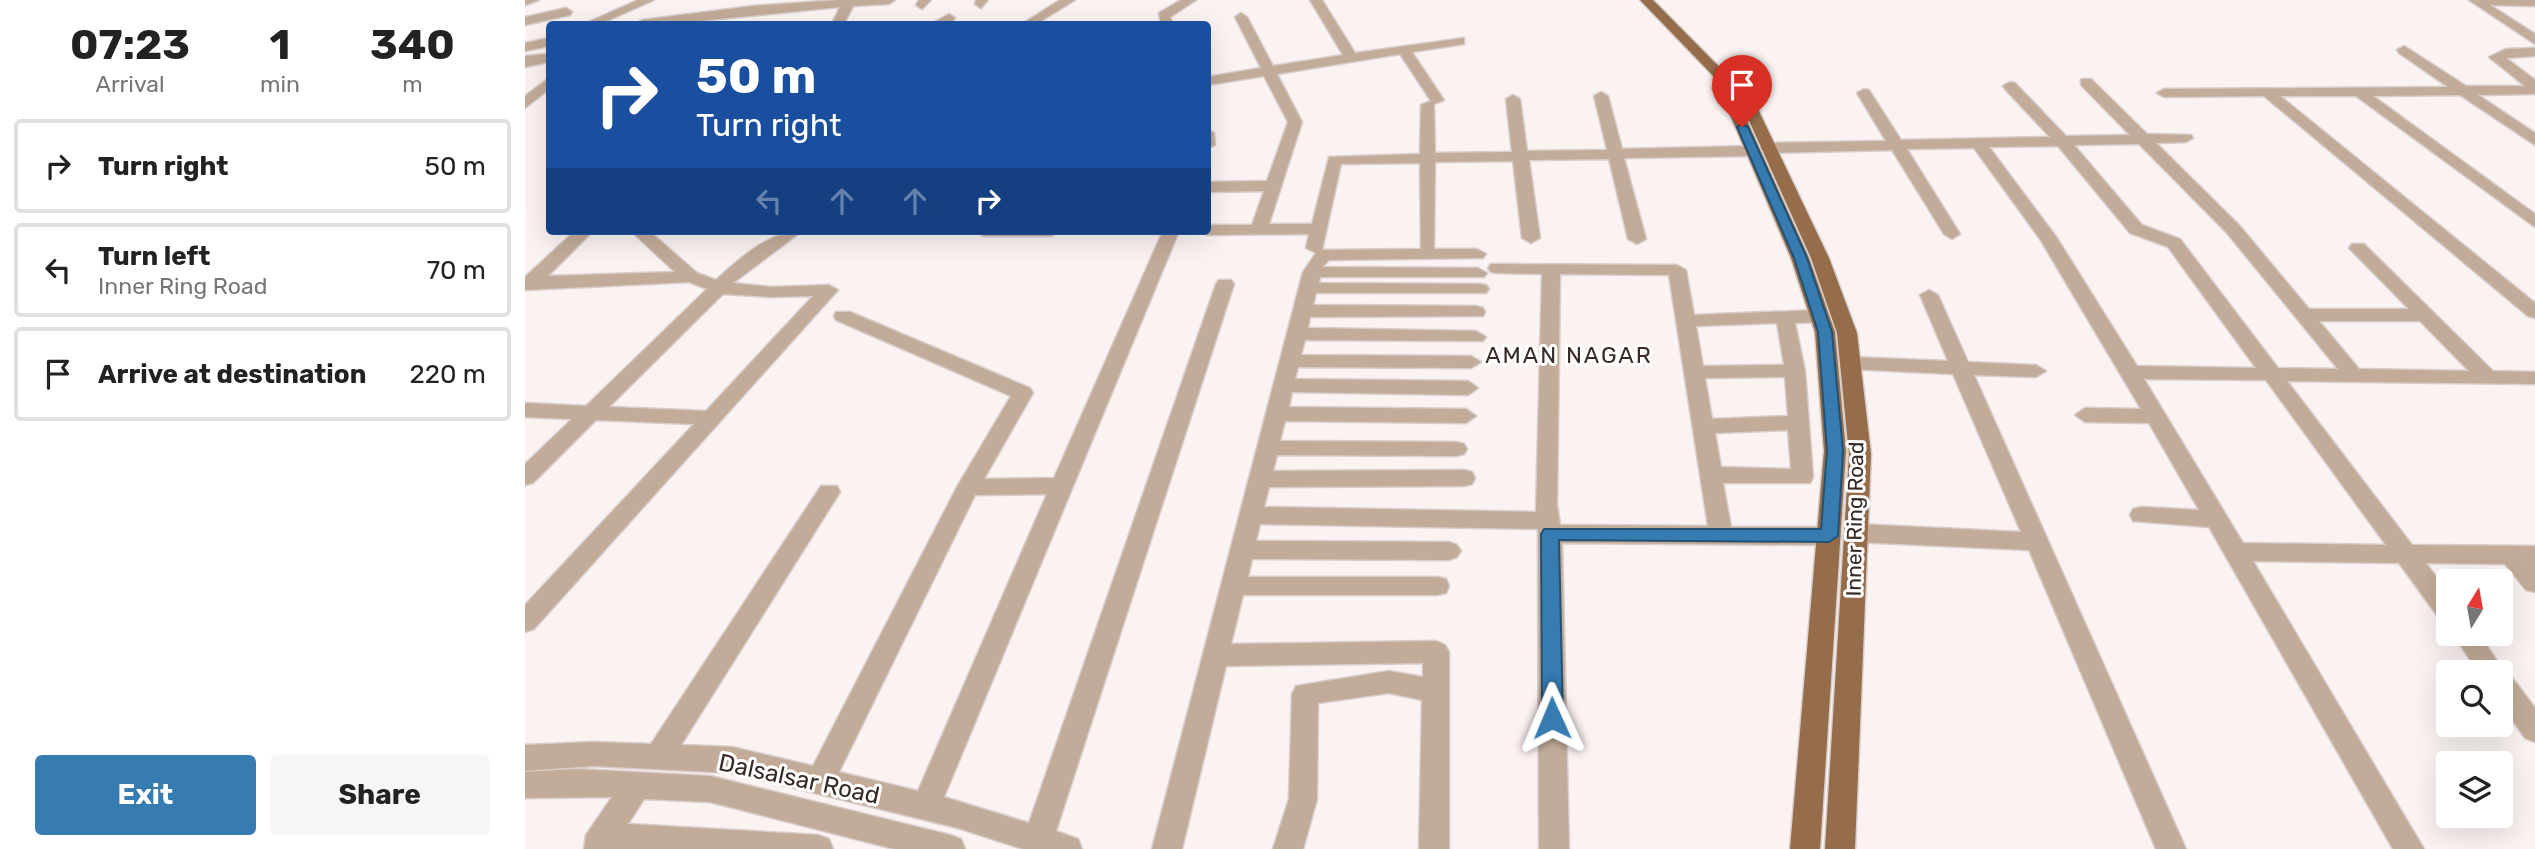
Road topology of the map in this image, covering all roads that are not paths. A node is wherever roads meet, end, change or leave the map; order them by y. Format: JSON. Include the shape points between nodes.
{"nodes":[{"id":1,"x":533,"y":0,"type":"edge"},
{"id":2,"x":648,"y":0,"type":"edge"},
{"id":3,"x":889,"y":0,"type":"edge"},
{"id":4,"x":1069,"y":0,"type":"edge"},
{"id":5,"x":1190,"y":0,"type":"edge"},
{"id":6,"x":1316,"y":0,"type":"edge"},
{"id":7,"x":1632,"y":0,"type":"edge"},
{"id":8,"x":1646,"y":0,"type":"edge"},
{"id":9,"x":525,"y":1,"type":"edge"},
{"id":10,"x":2476,"y":1,"type":"edge"},
{"id":11,"x":2535,"y":2,"type":"edge"},
{"id":12,"x":811,"y":3,"type":"edge"},
{"id":13,"x":848,"y":3,"type":"junction"},
{"id":14,"x":753,"y":10,"type":"junction"},
{"id":15,"x":566,"y":12,"type":"dead end"},
{"id":16,"x":882,"y":13,"type":"dead end"},
{"id":17,"x":1241,"y":17,"type":"dead end"},
{"id":18,"x":525,"y":20,"type":"edge"},
{"id":19,"x":597,"y":21,"type":"edge"},
{"id":20,"x":657,"y":21,"type":"edge"},
{"id":21,"x":748,"y":21,"type":"edge"},
{"id":22,"x":839,"y":21,"type":"edge"},
{"id":23,"x":1033,"y":21,"type":"edge"},
{"id":24,"x":1166,"y":21,"type":"edge"},
{"id":25,"x":2533,"y":37,"type":"edge"},
{"id":26,"x":1459,"y":41,"type":"dead end"},
{"id":27,"x":546,"y":42,"type":"edge"},
{"id":28,"x":525,"y":47,"type":"edge"},
{"id":29,"x":1403,"y":50,"type":"junction"},
{"id":30,"x":2404,"y":50,"type":"dead end"},
{"id":31,"x":2535,"y":52,"type":"edge"},
{"id":32,"x":546,"y":58,"type":"edge"},
{"id":33,"x":1352,"y":59,"type":"junction"},
{"id":34,"x":525,"y":63,"type":"edge"},
{"id":35,"x":1268,"y":72,"type":"junction"},
{"id":36,"x":1211,"y":80,"type":"edge"},
{"id":37,"x":2086,"y":82,"type":"dead end"},
{"id":38,"x":546,"y":85,"type":"edge"},
{"id":39,"x":2010,"y":86,"type":"dead end"},
{"id":40,"x":2535,"y":88,"type":"edge"},
{"id":41,"x":2465,"y":90,"type":"junction"},
{"id":42,"x":1864,"y":93,"type":"dead end"},
{"id":43,"x":2164,"y":93,"type":"dead end"},
{"id":44,"x":2361,"y":93,"type":"junction"},
{"id":45,"x":2269,"y":94,"type":"junction"},
{"id":46,"x":1601,"y":96,"type":"dead end"},
{"id":47,"x":1513,"y":99,"type":"dead end"},
{"id":48,"x":525,"y":104,"type":"edge"},
{"id":49,"x":2186,"y":138,"type":"dead end"},
{"id":50,"x":2143,"y":139,"type":"junction"},
{"id":51,"x":2535,"y":140,"type":"edge"},
{"id":52,"x":2062,"y":141,"type":"junction"},
{"id":53,"x":1978,"y":143,"type":"junction"},
{"id":54,"x":1894,"y":145,"type":"junction"},
{"id":55,"x":1760,"y":150,"type":"junction"},
{"id":56,"x":1614,"y":154,"type":"junction"},
{"id":57,"x":1521,"y":155,"type":"junction"},
{"id":58,"x":1429,"y":157,"type":"junction"},
{"id":59,"x":1274,"y":186,"type":"junction"},
{"id":60,"x":1211,"y":187,"type":"edge"},
{"id":61,"x":2535,"y":222,"type":"edge"},
{"id":62,"x":1318,"y":229,"type":"junction"},
{"id":63,"x":1211,"y":230,"type":"edge"},
{"id":64,"x":1259,"y":230,"type":"junction"},
{"id":65,"x":1952,"y":234,"type":"dead end"},
{"id":66,"x":581,"y":235,"type":"edge"},
{"id":67,"x":644,"y":235,"type":"edge"},
{"id":68,"x":788,"y":235,"type":"edge"},
{"id":69,"x":1169,"y":235,"type":"edge"},
{"id":70,"x":1531,"y":238,"type":"dead end"},
{"id":71,"x":1637,"y":239,"type":"dead end"},
{"id":72,"x":1427,"y":246,"type":"dead end"},
{"id":73,"x":1315,"y":248,"type":"dead end"},
{"id":74,"x":2358,"y":248,"type":"dead end"},
{"id":75,"x":1497,"y":268,"type":"dead end"},
{"id":76,"x":1551,"y":268,"type":"junction"},
{"id":77,"x":691,"y":277,"type":"junction"},
{"id":78,"x":1310,"y":280,"type":"junction"},
{"id":79,"x":527,"y":284,"type":"edge"},
{"id":80,"x":1225,"y":285,"type":"dead end"},
{"id":81,"x":722,"y":288,"type":"junction"},
{"id":82,"x":2515,"y":293,"type":"junction"},
{"id":83,"x":2535,"y":293,"type":"edge"},
{"id":84,"x":1929,"y":295,"type":"dead end"},
{"id":85,"x":1302,"y":311,"type":"junction"},
{"id":86,"x":1476,"y":312,"type":"dead end"},
{"id":87,"x":2535,"y":313,"type":"edge"},
{"id":88,"x":2304,"y":315,"type":"junction"},
{"id":89,"x":2426,"y":315,"type":"junction"},
{"id":90,"x":843,"y":316,"type":"dead end"},
{"id":91,"x":1820,"y":316,"type":"junction"},
{"id":92,"x":1785,"y":317,"type":"junction"},
{"id":93,"x":1686,"y":321,"type":"junction"},
{"id":94,"x":1296,"y":334,"type":"junction"},
{"id":95,"x":1476,"y":337,"type":"dead end"},
{"id":96,"x":1290,"y":361,"type":"junction"},
{"id":97,"x":1471,"y":362,"type":"dead end"},
{"id":98,"x":1850,"y":362,"type":"junction"},
{"id":99,"x":1963,"y":368,"type":"junction"},
{"id":100,"x":1795,"y":371,"type":"junction"},
{"id":101,"x":2036,"y":371,"type":"dead end"},
{"id":102,"x":1694,"y":372,"type":"junction"},
{"id":103,"x":2129,"y":372,"type":"junction"},
{"id":104,"x":2274,"y":376,"type":"junction"},
{"id":105,"x":2355,"y":377,"type":"junction"},
{"id":106,"x":2488,"y":377,"type":"junction"},
{"id":107,"x":2535,"y":378,"type":"edge"},
{"id":108,"x":1284,"y":386,"type":"junction"},
{"id":109,"x":1468,"y":388,"type":"dead end"},
{"id":110,"x":525,"y":410,"type":"edge"},
{"id":111,"x":592,"y":411,"type":"junction"},
{"id":112,"x":1276,"y":414,"type":"junction"},
{"id":113,"x":2085,"y":415,"type":"dead end"},
{"id":114,"x":1466,"y":416,"type":"dead end"},
{"id":115,"x":2154,"y":416,"type":"junction"},
{"id":116,"x":712,"y":418,"type":"junction"},
{"id":117,"x":1799,"y":423,"type":"junction"},
{"id":118,"x":1703,"y":426,"type":"junction"},
{"id":119,"x":1268,"y":448,"type":"junction"},
{"id":120,"x":1456,"y":449,"type":"dead end"},
{"id":121,"x":1711,"y":475,"type":"junction"},
{"id":122,"x":525,"y":477,"type":"edge"},
{"id":123,"x":1464,"y":478,"type":"dead end"},
{"id":124,"x":1260,"y":479,"type":"junction"},
{"id":125,"x":1062,"y":485,"type":"junction"},
{"id":126,"x":968,"y":487,"type":"junction"},
{"id":127,"x":829,"y":492,"type":"dead end"},
{"id":128,"x":1251,"y":515,"type":"junction"},
{"id":129,"x":2141,"y":515,"type":"dead end"},
{"id":130,"x":2215,"y":519,"type":"junction"},
{"id":131,"x":1549,"y":527,"type":"junction"},
{"id":132,"x":1856,"y":533,"type":"junction"},
{"id":133,"x":1721,"y":535,"type":"junction"},
{"id":134,"x":1829,"y":536,"type":"junction"},
{"id":135,"x":2038,"y":542,"type":"junction"},
{"id":136,"x":1242,"y":550,"type":"junction"},
{"id":137,"x":1449,"y":551,"type":"dead end"},
{"id":138,"x":2234,"y":552,"type":"junction"},
{"id":139,"x":2407,"y":555,"type":"junction"},
{"id":140,"x":2523,"y":555,"type":"edge"},
{"id":141,"x":2535,"y":583,"type":"edge"},
{"id":142,"x":1233,"y":586,"type":"junction"},
{"id":143,"x":1437,"y":586,"type":"dead end"},
{"id":144,"x":2436,"y":595,"type":"edge"},
{"id":145,"x":525,"y":622,"type":"edge"},
{"id":146,"x":1216,"y":655,"type":"junction"},
{"id":147,"x":1436,"y":691,"type":"junction"},
{"id":148,"x":2513,"y":700,"type":"edge"},
{"id":149,"x":2535,"y":730,"type":"edge"},
{"id":150,"x":657,"y":757,"type":"junction"},
{"id":151,"x":525,"y":758,"type":"edge"},
{"id":152,"x":820,"y":781,"type":"junction"},
{"id":153,"x":525,"y":785,"type":"edge"},
{"id":154,"x":637,"y":785,"type":"junction"},
{"id":155,"x":925,"y":807,"type":"junction"},
{"id":156,"x":1038,"y":840,"type":"junction"},
{"id":157,"x":598,"y":843,"type":"edge"},
{"id":158,"x":940,"y":848,"type":"edge"},
{"id":159,"x":818,"y":849,"type":"edge"},
{"id":160,"x":1067,"y":849,"type":"edge"},
{"id":161,"x":1167,"y":849,"type":"edge"},
{"id":162,"x":1288,"y":849,"type":"edge"},
{"id":163,"x":1434,"y":849,"type":"edge"},
{"id":164,"x":1554,"y":849,"type":"edge"},
{"id":165,"x":1805,"y":849,"type":"edge"},
{"id":166,"x":1840,"y":849,"type":"edge"},
{"id":167,"x":2171,"y":849,"type":"edge"},
{"id":168,"x":2409,"y":849,"type":"edge"}],
"edges":[{"from":1,"to":9,"type":"street"},
{"from":2,"to":19,"type":"street"},
{"from":3,"to":13,"type":"street"},
{"from":3,"to":16,"type":"street"},
{"from":4,"to":23,"type":"street"},
{"from":5,"to":24,"type":"street","via":[[1163,16]]},
{"from":6,"to":33,"type":"street"},
{"from":7,"to":55,"type":"main road","name":"Inner Ring Road","via":[[1733,104]]},
{"from":8,"to":55,"type":"main road","name":"Inner Ring Road","via":[[1748,103]]},
{"from":10,"to":11,"type":"street"},
{"from":10,"to":25,"type":"street"},
{"from":12,"to":13,"type":"street"},
{"from":12,"to":14,"type":"street"},
{"from":13,"to":22,"type":"street"},
{"from":14,"to":20,"type":"street","via":[[696,10]]},
{"from":14,"to":21,"type":"street"},
{"from":15,"to":18,"type":"street"},
{"from":17,"to":35,"type":"street"},
{"from":26,"to":29,"type":"street"},
{"from":27,"to":28,"type":"street"},
{"from":29,"to":33,"type":"street"},
{"from":29,"to":58,"type":"street","via":[[1433,102]]},
{"from":30,"to":41,"type":"street"},
{"from":31,"to":40,"type":"street","via":[[2496,57]]},
{"from":32,"to":34,"type":"street"},
{"from":33,"to":35,"type":"street"},
{"from":35,"to":36,"type":"street"},
{"from":35,"to":59,"type":"street","via":[[1295,122]]},
{"from":37,"to":50,"type":"street"},
{"from":38,"to":48,"type":"street"},
{"from":39,"to":52,"type":"street"},
{"from":40,"to":41,"type":"street"},
{"from":41,"to":44,"type":"street"},
{"from":41,"to":51,"type":"street"},
{"from":42,"to":54,"type":"street"},
{"from":43,"to":45,"type":"street"},
{"from":44,"to":45,"type":"street"},
{"from":44,"to":61,"type":"street"},
{"from":45,"to":82,"type":"street"},
{"from":46,"to":56,"type":"street"},
{"from":47,"to":57,"type":"street"},
{"from":49,"to":50,"type":"street"},
{"from":50,"to":52,"type":"street"},
{"from":50,"to":88,"type":"street","via":[[2233,229]]},
{"from":52,"to":53,"type":"street"},
{"from":52,"to":104,"type":"street","via":[[2136,229],[2174,243]]},
{"from":53,"to":54,"type":"street"},
{"from":53,"to":103,"type":"street","via":[[2048,238]]},
{"from":54,"to":55,"type":"street"},
{"from":54,"to":65,"type":"street"},
{"from":55,"to":56,"type":"street"},
{"from":55,"to":91,"type":"main road","name":"Inner Ring Road"},
{"from":55,"to":98,"type":"main road","name":"Inner Ring Road","via":[[1820,258],[1847,333]]},
{"from":56,"to":57,"type":"street"},
{"from":56,"to":71,"type":"street"},
{"from":57,"to":58,"type":"street"},
{"from":57,"to":70,"type":"street"},
{"from":58,"to":62,"type":"street","via":[[1333,160]]},
{"from":58,"to":72,"type":"street"},
{"from":59,"to":60,"type":"street"},
{"from":59,"to":64,"type":"street"},
{"from":62,"to":64,"type":"street"},
{"from":62,"to":73,"type":"street"},
{"from":63,"to":64,"type":"street"},
{"from":66,"to":79,"type":"street"},
{"from":67,"to":77,"type":"street"},
{"from":68,"to":81,"type":"street","via":[[738,269]]},
{"from":69,"to":125,"type":"street"},
{"from":74,"to":89,"type":"street"},
{"from":75,"to":76,"type":"street"},
{"from":76,"to":93,"type":"street","via":[[1677,270]]},
{"from":76,"to":131,"type":"street"},
{"from":77,"to":79,"type":"street"},
{"from":77,"to":81,"type":"street"},
{"from":78,"to":78,"type":"street","via":[[1314,265],[1324,256],[1478,272]]},
{"from":78,"to":85,"type":"street"},
{"from":80,"to":156,"type":"street"},
{"from":81,"to":111,"type":"street"},
{"from":81,"to":116,"type":"street","via":[[829,290]]},
{"from":82,"to":83,"type":"street"},
{"from":82,"to":87,"type":"street"},
{"from":84,"to":99,"type":"street"},
{"from":85,"to":86,"type":"street"},
{"from":85,"to":94,"type":"street"},
{"from":88,"to":89,"type":"street"},
{"from":88,"to":105,"type":"street"},
{"from":89,"to":106,"type":"street"},
{"from":90,"to":126,"type":"street","via":[[1023,393]]},
{"from":91,"to":92,"type":"street"},
{"from":91,"to":134,"type":"main road","name":"Inner Ring Road","via":[[1835,451]]},
{"from":92,"to":93,"type":"street"},
{"from":92,"to":100,"type":"street"},
{"from":93,"to":102,"type":"street"},
{"from":94,"to":95,"type":"street"},
{"from":94,"to":96,"type":"street"},
{"from":96,"to":97,"type":"street"},
{"from":96,"to":108,"type":"street"},
{"from":98,"to":99,"type":"street"},
{"from":98,"to":132,"type":"main road","name":"Inner Ring Road","via":[[1860,454]]},
{"from":99,"to":101,"type":"street"},
{"from":99,"to":135,"type":"street"},
{"from":100,"to":102,"type":"street"},
{"from":100,"to":117,"type":"street"},
{"from":102,"to":118,"type":"street"},
{"from":103,"to":104,"type":"street"},
{"from":103,"to":115,"type":"street"},
{"from":104,"to":105,"type":"street"},
{"from":104,"to":139,"type":"street"},
{"from":105,"to":106,"type":"street"},
{"from":106,"to":107,"type":"street"},
{"from":108,"to":109,"type":"street"},
{"from":108,"to":112,"type":"street"},
{"from":110,"to":111,"type":"street"},
{"from":111,"to":116,"type":"street"},
{"from":111,"to":122,"type":"street"},
{"from":112,"to":114,"type":"street"},
{"from":112,"to":119,"type":"street"},
{"from":113,"to":115,"type":"street"},
{"from":115,"to":130,"type":"street"},
{"from":116,"to":145,"type":"street"},
{"from":117,"to":118,"type":"street"},
{"from":117,"to":121,"type":"street","via":[[1802,477]]},
{"from":118,"to":121,"type":"street"},
{"from":119,"to":120,"type":"street"},
{"from":119,"to":124,"type":"street"},
{"from":121,"to":133,"type":"street"},
{"from":123,"to":124,"type":"street"},
{"from":124,"to":128,"type":"street"},
{"from":125,"to":126,"type":"street"},
{"from":125,"to":155,"type":"street"},
{"from":126,"to":152,"type":"street"},
{"from":127,"to":150,"type":"street"},
{"from":128,"to":131,"type":"street"},
{"from":128,"to":136,"type":"street"},
{"from":129,"to":130,"type":"street"},
{"from":130,"to":138,"type":"street"},
{"from":131,"to":133,"type":"street"},
{"from":131,"to":164,"type":"street"},
{"from":132,"to":135,"type":"street"},
{"from":132,"to":166,"type":"main road","name":"Inner Ring Road"},
{"from":133,"to":134,"type":"street"},
{"from":134,"to":165,"type":"main road","name":"Inner Ring Road"},
{"from":135,"to":167,"type":"street"},
{"from":136,"to":137,"type":"street"},
{"from":136,"to":142,"type":"street"},
{"from":138,"to":139,"type":"street"},
{"from":138,"to":168,"type":"street"},
{"from":139,"to":140,"type":"street"},
{"from":139,"to":144,"type":"street"},
{"from":140,"to":141,"type":"street"},
{"from":142,"to":143,"type":"street"},
{"from":142,"to":146,"type":"street"},
{"from":146,"to":147,"type":"street","via":[[1436,652]]},
{"from":146,"to":161,"type":"street"},
{"from":147,"to":162,"type":"street","via":[[1389,682],[1305,694],[1303,799]]},
{"from":147,"to":163,"type":"street"},
{"from":148,"to":149,"type":"street"},
{"from":150,"to":151,"type":"street","name":"Dalsalsar Road"},
{"from":150,"to":152,"type":"street","name":"Dalsalsar Road","via":[[732,760]]},
{"from":152,"to":155,"type":"street","name":"Dalsalsar Road"},
{"from":153,"to":154,"type":"street","name":"Dalsalsar Road"},
{"from":154,"to":157,"type":"street"},
{"from":154,"to":158,"type":"street","name":"Dalsalsar Road","via":[[710,789]]},
{"from":155,"to":156,"type":"street","name":"Dalsalsar Road"},
{"from":156,"to":160,"type":"street","name":"Dalsalsar Road"},
{"from":157,"to":159,"type":"street"}]}
